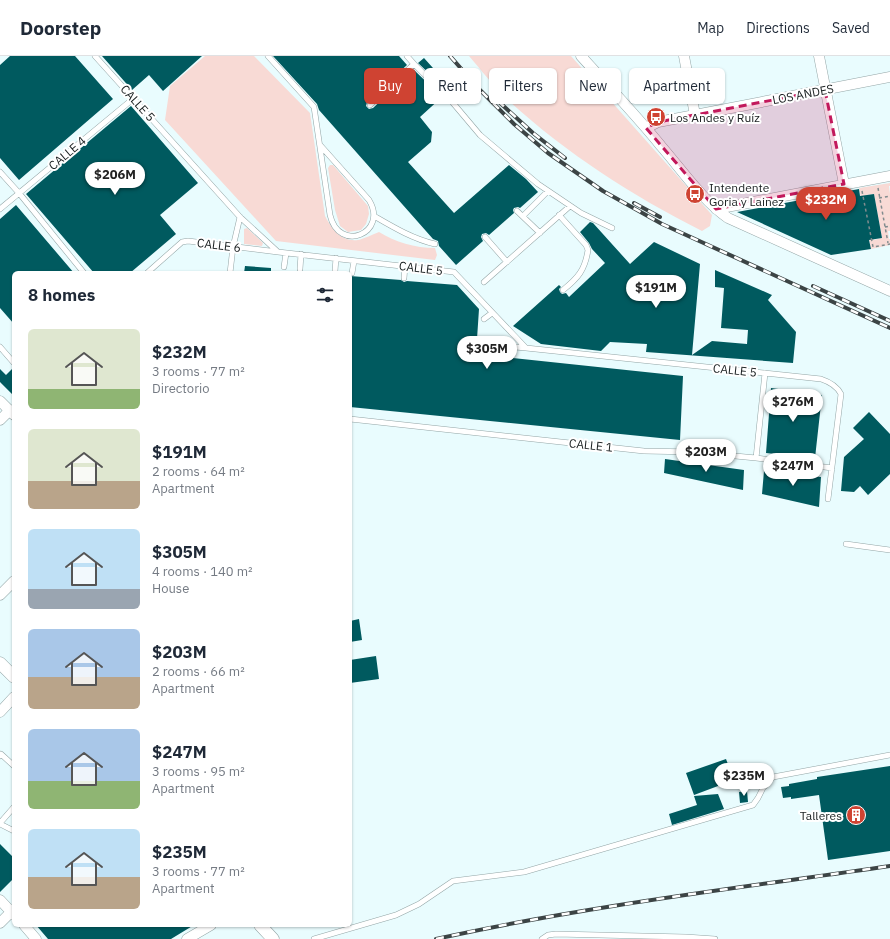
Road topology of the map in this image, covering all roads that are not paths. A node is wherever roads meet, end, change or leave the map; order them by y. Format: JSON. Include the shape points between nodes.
{"nodes":[{"id":1,"x":95,"y":56,"type":"edge"},
{"id":2,"x":268,"y":56,"type":"edge"},
{"id":3,"x":407,"y":56,"type":"edge"},
{"id":4,"x":581,"y":56,"type":"edge"},
{"id":5,"x":684,"y":56,"type":"edge"},
{"id":6,"x":819,"y":56,"type":"edge"},
{"id":7,"x":414,"y":64,"type":"junction"},
{"id":8,"x":890,"y":77,"type":"edge"},
{"id":9,"x":825,"y":90,"type":"junction"},
{"id":10,"x":134,"y":98,"type":"junction"},
{"id":11,"x":370,"y":105,"type":"dead end"},
{"id":12,"x":695,"y":115,"type":"junction"},
{"id":13,"x":646,"y":128,"type":"junction"},
{"id":14,"x":320,"y":145,"type":"junction"},
{"id":15,"x":0,"y":172,"type":"edge"},
{"id":16,"x":890,"y":176,"type":"edge"},
{"id":17,"x":844,"y":184,"type":"junction"},
{"id":18,"x":548,"y":191,"type":"junction"},
{"id":19,"x":19,"y":193,"type":"junction"},
{"id":20,"x":570,"y":206,"type":"junction"},
{"id":21,"x":0,"y":208,"type":"edge"},
{"id":22,"x":716,"y":209,"type":"junction"},
{"id":23,"x":518,"y":211,"type":"dead end"},
{"id":24,"x":560,"y":215,"type":"junction"},
{"id":25,"x":374,"y":216,"type":"junction"},
{"id":26,"x":523,"y":216,"type":"junction"},
{"id":27,"x":240,"y":217,"type":"junction"},
{"id":28,"x":612,"y":228,"type":"dead end"},
{"id":29,"x":540,"y":233,"type":"junction"},
{"id":30,"x":485,"y":237,"type":"dead end"},
{"id":31,"x":435,"y":244,"type":"dead end"},
{"id":32,"x":233,"y":247,"type":"junction"},
{"id":33,"x":278,"y":252,"type":"junction"},
{"id":34,"x":286,"y":253,"type":"junction"},
{"id":35,"x":301,"y":254,"type":"junction"},
{"id":36,"x":336,"y":258,"type":"junction"},
{"id":37,"x":354,"y":261,"type":"junction"},
{"id":38,"x":507,"y":262,"type":"junction"},
{"id":39,"x":405,"y":266,"type":"junction"},
{"id":40,"x":284,"y":267,"type":"dead end"},
{"id":41,"x":300,"y":269,"type":"dead end"},
{"id":42,"x":82,"y":271,"type":"edge"},
{"id":43,"x":149,"y":271,"type":"edge"},
{"id":44,"x":230,"y":271,"type":"edge"},
{"id":45,"x":335,"y":271,"type":"dead end"},
{"id":46,"x":352,"y":273,"type":"dead end"},
{"id":47,"x":404,"y":278,"type":"dead end"},
{"id":48,"x":484,"y":282,"type":"dead end"},
{"id":49,"x":563,"y":290,"type":"dead end"},
{"id":50,"x":890,"y":291,"type":"edge"},
{"id":51,"x":492,"y":313,"type":"junction"},
{"id":52,"x":484,"y":319,"type":"dead end"},
{"id":53,"x":482,"y":344,"type":"dead end"},
{"id":54,"x":0,"y":347,"type":"edge"},
{"id":55,"x":526,"y":348,"type":"junction"},
{"id":56,"x":12,"y":361,"type":"edge"},
{"id":57,"x":765,"y":373,"type":"junction"},
{"id":58,"x":0,"y":401,"type":"edge"},
{"id":59,"x":12,"y":409,"type":"edge"},
{"id":60,"x":12,"y":411,"type":"edge"},
{"id":61,"x":352,"y":418,"type":"edge"},
{"id":62,"x":0,"y":420,"type":"edge"},
{"id":63,"x":756,"y":458,"type":"junction"},
{"id":64,"x":832,"y":468,"type":"junction"},
{"id":65,"x":828,"y":499,"type":"dead end"},
{"id":66,"x":846,"y":544,"type":"dead end"},
{"id":67,"x":890,"y":550,"type":"edge"},
{"id":68,"x":12,"y":582,"type":"edge"},
{"id":69,"x":0,"y":595,"type":"edge"},
{"id":70,"x":0,"y":663,"type":"edge"},
{"id":71,"x":12,"y":675,"type":"edge"},
{"id":72,"x":12,"y":699,"type":"edge"},
{"id":73,"x":0,"y":712,"type":"edge"},
{"id":74,"x":890,"y":755,"type":"edge"},
{"id":75,"x":0,"y":756,"type":"edge"},
{"id":76,"x":12,"y":764,"type":"edge"},
{"id":77,"x":12,"y":809,"type":"edge"},
{"id":78,"x":0,"y":823,"type":"edge"},
{"id":79,"x":12,"y":830,"type":"edge"},
{"id":80,"x":0,"y":900,"type":"edge"},
{"id":81,"x":12,"y":911,"type":"edge"},
{"id":82,"x":12,"y":913,"type":"edge"},
{"id":83,"x":0,"y":923,"type":"edge"},
{"id":84,"x":26,"y":927,"type":"edge"},
{"id":85,"x":208,"y":927,"type":"edge"},
{"id":86,"x":262,"y":927,"type":"edge"},
{"id":87,"x":36,"y":939,"type":"edge"},
{"id":88,"x":188,"y":939,"type":"edge"},
{"id":89,"x":273,"y":939,"type":"edge"},
{"id":90,"x":314,"y":939,"type":"edge"},
{"id":91,"x":542,"y":939,"type":"edge"},
{"id":92,"x":715,"y":939,"type":"edge"}],
"edges":[{"from":1,"to":10,"type":"lane","name":"CALLE 5"},
{"from":2,"to":14,"type":"lane","via":[[314,107]]},
{"from":3,"to":7,"type":"lane"},
{"from":4,"to":13,"type":"street"},
{"from":5,"to":12,"type":"street"},
{"from":6,"to":9,"type":"street"},
{"from":7,"to":11,"type":"lane"},
{"from":7,"to":18,"type":"lane","via":[[453,103],[480,135]]},
{"from":8,"to":9,"type":"street","name":"LOS ANDES"},
{"from":9,"to":12,"type":"street","name":"LOS ANDES"},
{"from":9,"to":17,"type":"street"},
{"from":10,"to":19,"type":"lane","name":"CALLE 4"},
{"from":10,"to":27,"type":"lane","name":"CALLE 5"},
{"from":12,"to":13,"type":"street","name":"LOS ANDES","via":[[658,122]]},
{"from":13,"to":22,"type":"street"},
{"from":14,"to":25,"type":"lane","via":[[369,200]]},
{"from":14,"to":25,"type":"lane","via":[[331,221],[336,228],[346,236],[360,236],[372,224]]},
{"from":15,"to":19,"type":"lane"},
{"from":16,"to":17,"type":"street"},
{"from":17,"to":22,"type":"street"},
{"from":18,"to":20,"type":"lane"},
{"from":18,"to":26,"type":"lane"},
{"from":19,"to":21,"type":"lane","name":"CALLE 4"},
{"from":19,"to":42,"type":"lane"},
{"from":20,"to":24,"type":"lane"},
{"from":20,"to":28,"type":"lane"},
{"from":22,"to":50,"type":"street","via":[[728,218]]},
{"from":23,"to":26,"type":"lane"},
{"from":24,"to":29,"type":"lane"},
{"from":24,"to":49,"type":"lane","via":[[588,250],[583,270]]},
{"from":25,"to":31,"type":"lane","via":[[422,241]]},
{"from":26,"to":29,"type":"lane"},
{"from":27,"to":32,"type":"lane"},
{"from":27,"to":33,"type":"lane","name":"CALLE 5"},
{"from":29,"to":38,"type":"lane"},
{"from":30,"to":38,"type":"lane"},
{"from":32,"to":33,"type":"lane","name":"CALLE 6"},
{"from":32,"to":43,"type":"lane","name":"CALLE 6","via":[[182,242]]},
{"from":32,"to":44,"type":"lane"},
{"from":33,"to":34,"type":"lane","name":"CALLE 5"},
{"from":34,"to":35,"type":"lane","name":"CALLE 5"},
{"from":34,"to":40,"type":"lane"},
{"from":35,"to":36,"type":"lane","name":"CALLE 5"},
{"from":35,"to":41,"type":"lane"},
{"from":36,"to":37,"type":"lane","name":"CALLE 5"},
{"from":36,"to":45,"type":"lane"},
{"from":37,"to":39,"type":"lane","name":"CALLE 5"},
{"from":37,"to":46,"type":"lane"},
{"from":38,"to":48,"type":"lane"},
{"from":39,"to":47,"type":"lane"},
{"from":39,"to":51,"type":"lane","name":"CALLE 5","via":[[454,272]]},
{"from":51,"to":52,"type":"lane"},
{"from":51,"to":55,"type":"lane","name":"CALLE 5"},
{"from":53,"to":55,"type":"lane"},
{"from":54,"to":56,"type":"lane"},
{"from":55,"to":57,"type":"lane","name":"CALLE 5"},
{"from":57,"to":63,"type":"lane"},
{"from":57,"to":64,"type":"lane","name":"CALLE 5","via":[[821,379],[829,381],[839,390],[841,394]]},
{"from":58,"to":59,"type":"street"},
{"from":60,"to":62,"type":"street"},
{"from":61,"to":63,"type":"lane","name":"CALLE 1","via":[[644,451],[694,452]]},
{"from":63,"to":64,"type":"lane","name":"CALLE 1"},
{"from":64,"to":65,"type":"lane"},
{"from":66,"to":67,"type":"lane"},
{"from":68,"to":69,"type":"street"},
{"from":70,"to":71,"type":"street"},
{"from":72,"to":73,"type":"street"},
{"from":74,"to":90,"type":"lane","via":[[773,777],[752,805],[524,872],[453,881],[419,904],[396,915]]},
{"from":75,"to":76,"type":"lane","via":[[1,754]]},
{"from":77,"to":78,"type":"lane"},
{"from":78,"to":79,"type":"lane"},
{"from":80,"to":81,"type":"street"},
{"from":82,"to":83,"type":"street"},
{"from":84,"to":87,"type":"street"},
{"from":85,"to":88,"type":"street"},
{"from":86,"to":89,"type":"street"},
{"from":91,"to":92,"type":"lane","via":[[556,934]]}]}
